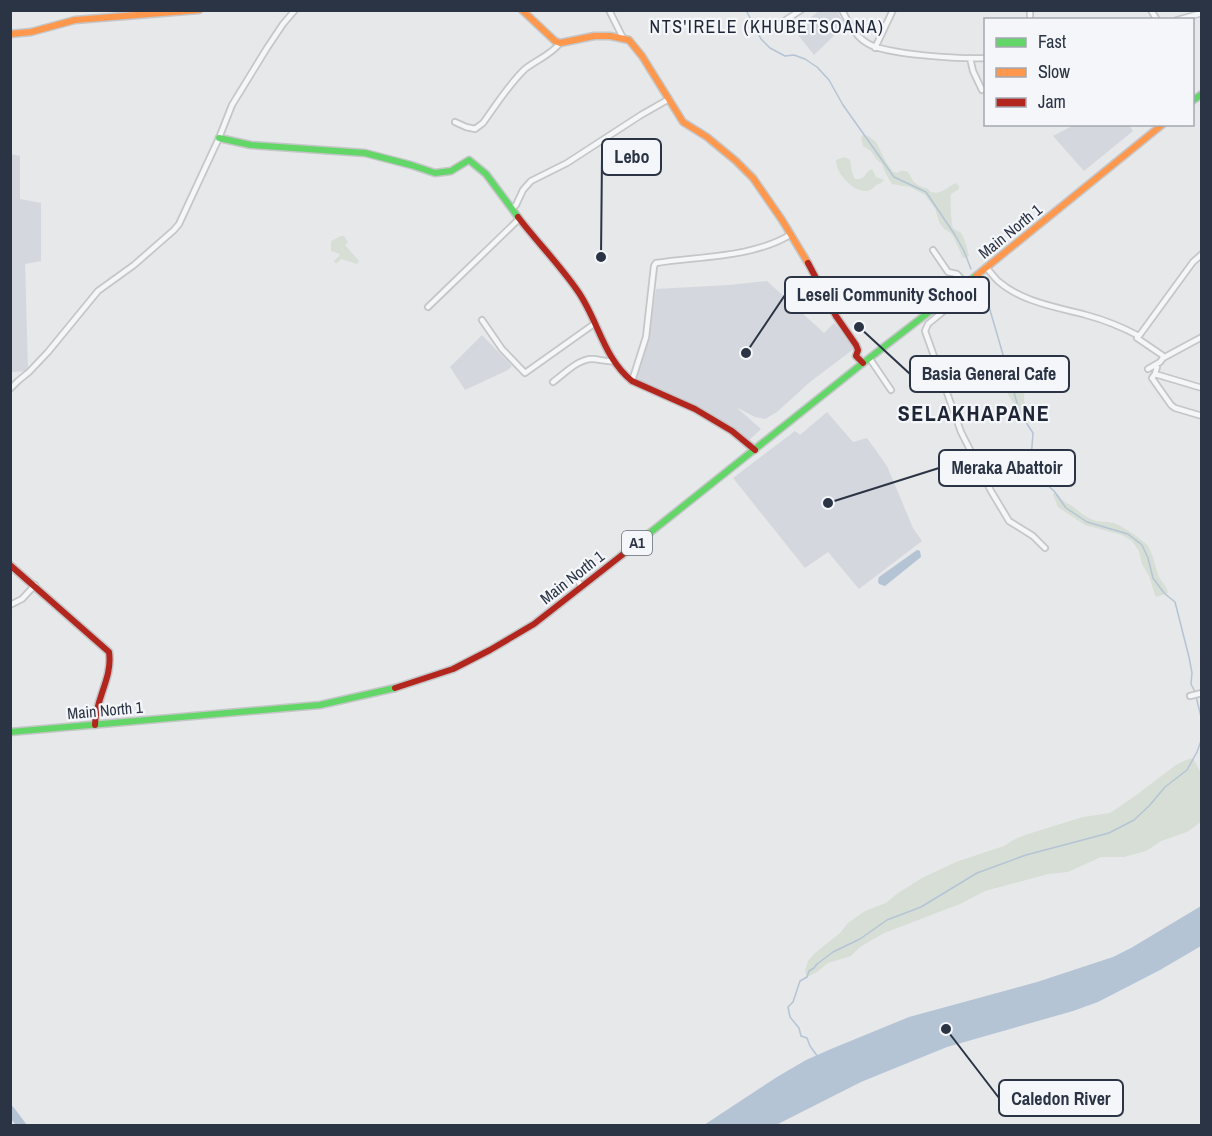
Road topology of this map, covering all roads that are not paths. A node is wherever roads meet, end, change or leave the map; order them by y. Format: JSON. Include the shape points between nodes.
{"nodes":[{"id":1,"x":199,"y":10,"type":"edge"},
{"id":2,"x":295,"y":10,"type":"edge"},
{"id":3,"x":522,"y":10,"type":"edge"},
{"id":4,"x":609,"y":10,"type":"edge"},
{"id":5,"x":801,"y":10,"type":"edge"},
{"id":6,"x":842,"y":10,"type":"edge"},
{"id":7,"x":893,"y":10,"type":"edge"},
{"id":8,"x":1202,"y":13,"type":"edge"},
{"id":9,"x":1184,"y":18,"type":"edge"},
{"id":10,"x":768,"y":24,"type":"dead end"},
{"id":11,"x":10,"y":34,"type":"edge"},
{"id":12,"x":623,"y":38,"type":"junction"},
{"id":13,"x":560,"y":43,"type":"junction"},
{"id":14,"x":875,"y":48,"type":"junction"},
{"id":15,"x":970,"y":58,"type":"junction"},
{"id":16,"x":984,"y":58,"type":"edge"},
{"id":17,"x":982,"y":90,"type":"dead end"},
{"id":18,"x":669,"y":99,"type":"junction"},
{"id":19,"x":454,"y":122,"type":"dead end"},
{"id":20,"x":1161,"y":126,"type":"edge"},
{"id":21,"x":219,"y":138,"type":"junction"},
{"id":22,"x":512,"y":209,"type":"junction"},
{"id":23,"x":519,"y":219,"type":"junction"},
{"id":24,"x":790,"y":235,"type":"junction"},
{"id":25,"x":933,"y":250,"type":"dead end"},
{"id":26,"x":1202,"y":254,"type":"edge"},
{"id":27,"x":986,"y":267,"type":"junction"},
{"id":28,"x":966,"y":284,"type":"junction"},
{"id":29,"x":959,"y":289,"type":"junction"},
{"id":30,"x":428,"y":307,"type":"dead end"},
{"id":31,"x":482,"y":321,"type":"dead end"},
{"id":32,"x":594,"y":324,"type":"junction"},
{"id":33,"x":1139,"y":336,"type":"junction"},
{"id":34,"x":1202,"y":338,"type":"edge"},
{"id":35,"x":870,"y":358,"type":"junction"},
{"id":36,"x":1163,"y":358,"type":"junction"},
{"id":37,"x":613,"y":361,"type":"junction"},
{"id":38,"x":862,"y":363,"type":"junction"},
{"id":39,"x":1156,"y":364,"type":"junction"},
{"id":40,"x":1148,"y":369,"type":"dead end"},
{"id":41,"x":1155,"y":374,"type":"junction"},
{"id":42,"x":632,"y":381,"type":"junction"},
{"id":43,"x":553,"y":382,"type":"dead end"},
{"id":44,"x":10,"y":388,"type":"edge"},
{"id":45,"x":1202,"y":388,"type":"edge"},
{"id":46,"x":891,"y":390,"type":"dead end"},
{"id":47,"x":1202,"y":416,"type":"edge"},
{"id":48,"x":755,"y":450,"type":"junction"},
{"id":49,"x":1045,"y":548,"type":"dead end"},
{"id":50,"x":10,"y":565,"type":"edge"},
{"id":51,"x":570,"y":579,"type":"dead end"},
{"id":52,"x":35,"y":585,"type":"junction"},
{"id":53,"x":582,"y":587,"type":"junction"},
{"id":54,"x":10,"y":606,"type":"edge"},
{"id":55,"x":1199,"y":693,"type":"edge"},
{"id":56,"x":1190,"y":696,"type":"dead end"},
{"id":57,"x":95,"y":725,"type":"junction"},
{"id":58,"x":10,"y":732,"type":"edge"}],
"edges":[{"from":1,"to":11,"type":"street","via":[[75,20]]},
{"from":2,"to":21,"type":"street","via":[[252,70]]},
{"from":3,"to":13,"type":"street"},
{"from":4,"to":12,"type":"street"},
{"from":5,"to":10,"type":"street","via":[[778,25]]},
{"from":6,"to":14,"type":"street","via":[[858,36]]},
{"from":7,"to":14,"type":"street"},
{"from":8,"to":9,"type":"street"},
{"from":12,"to":13,"type":"street","via":[[589,35]]},
{"from":12,"to":18,"type":"street","via":[[642,57]]},
{"from":13,"to":19,"type":"street","via":[[524,70],[475,129]]},
{"from":14,"to":15,"type":"street"},
{"from":15,"to":16,"type":"street"},
{"from":15,"to":17,"type":"street"},
{"from":18,"to":22,"type":"street","via":[[531,181]]},
{"from":18,"to":24,"type":"street","via":[[683,122],[707,137],[753,178]]},
{"from":20,"to":27,"type":"street","name":"Main North 1","number":"A1"},
{"from":21,"to":22,"type":"street","via":[[251,145],[365,153],[432,174],[450,172],[469,160],[486,174]]},
{"from":21,"to":44,"type":"street","via":[[174,230],[98,291],[48,352]]},
{"from":22,"to":23,"type":"street"},
{"from":23,"to":30,"type":"street"},
{"from":23,"to":32,"type":"street","via":[[578,291]]},
{"from":24,"to":38,"type":"street","via":[[856,345],[856,356]]},
{"from":24,"to":42,"type":"street","via":[[761,248],[656,263],[646,337]]},
{"from":25,"to":28,"type":"street","via":[[948,272],[957,274]]},
{"from":26,"to":33,"type":"street"},
{"from":27,"to":28,"type":"street","name":"Main North 1","number":"A1"},
{"from":27,"to":33,"type":"street","via":[[996,280],[1019,295],[1119,325]]},
{"from":28,"to":29,"type":"street","name":"Main North 1","number":"A1"},
{"from":29,"to":35,"type":"street","name":"Main North 1","number":"A1"},
{"from":29,"to":49,"type":"street","via":[[962,296],[928,324],[925,331],[961,432],[991,490],[1009,521]]},
{"from":31,"to":32,"type":"street","via":[[525,373]]},
{"from":32,"to":37,"type":"street"},
{"from":33,"to":36,"type":"street"},
{"from":34,"to":36,"type":"street"},
{"from":35,"to":38,"type":"street","name":"Main North 1","number":"A1"},
{"from":35,"to":46,"type":"street"},
{"from":36,"to":39,"type":"street"},
{"from":37,"to":42,"type":"street"},
{"from":37,"to":43,"type":"street","via":[[583,360]]},
{"from":38,"to":48,"type":"street","name":"Main North 1","number":"A1"},
{"from":39,"to":40,"type":"street"},
{"from":39,"to":41,"type":"street"},
{"from":41,"to":45,"type":"street"},
{"from":41,"to":47,"type":"street","via":[[1152,378],[1171,405]]},
{"from":42,"to":48,"type":"street","via":[[695,409]]},
{"from":48,"to":53,"type":"street","name":"Main North 1","number":"A1"},
{"from":50,"to":52,"type":"street"},
{"from":51,"to":53,"type":"street"},
{"from":52,"to":54,"type":"street"},
{"from":52,"to":57,"type":"street","via":[[109,652],[107,679]]},
{"from":53,"to":57,"type":"street","name":"Main North 1","number":"A1","via":[[534,624],[490,650],[453,669],[405,686],[320,705]]},
{"from":55,"to":56,"type":"street"},
{"from":57,"to":58,"type":"street","name":"Main North 1","number":"A1"}]}
